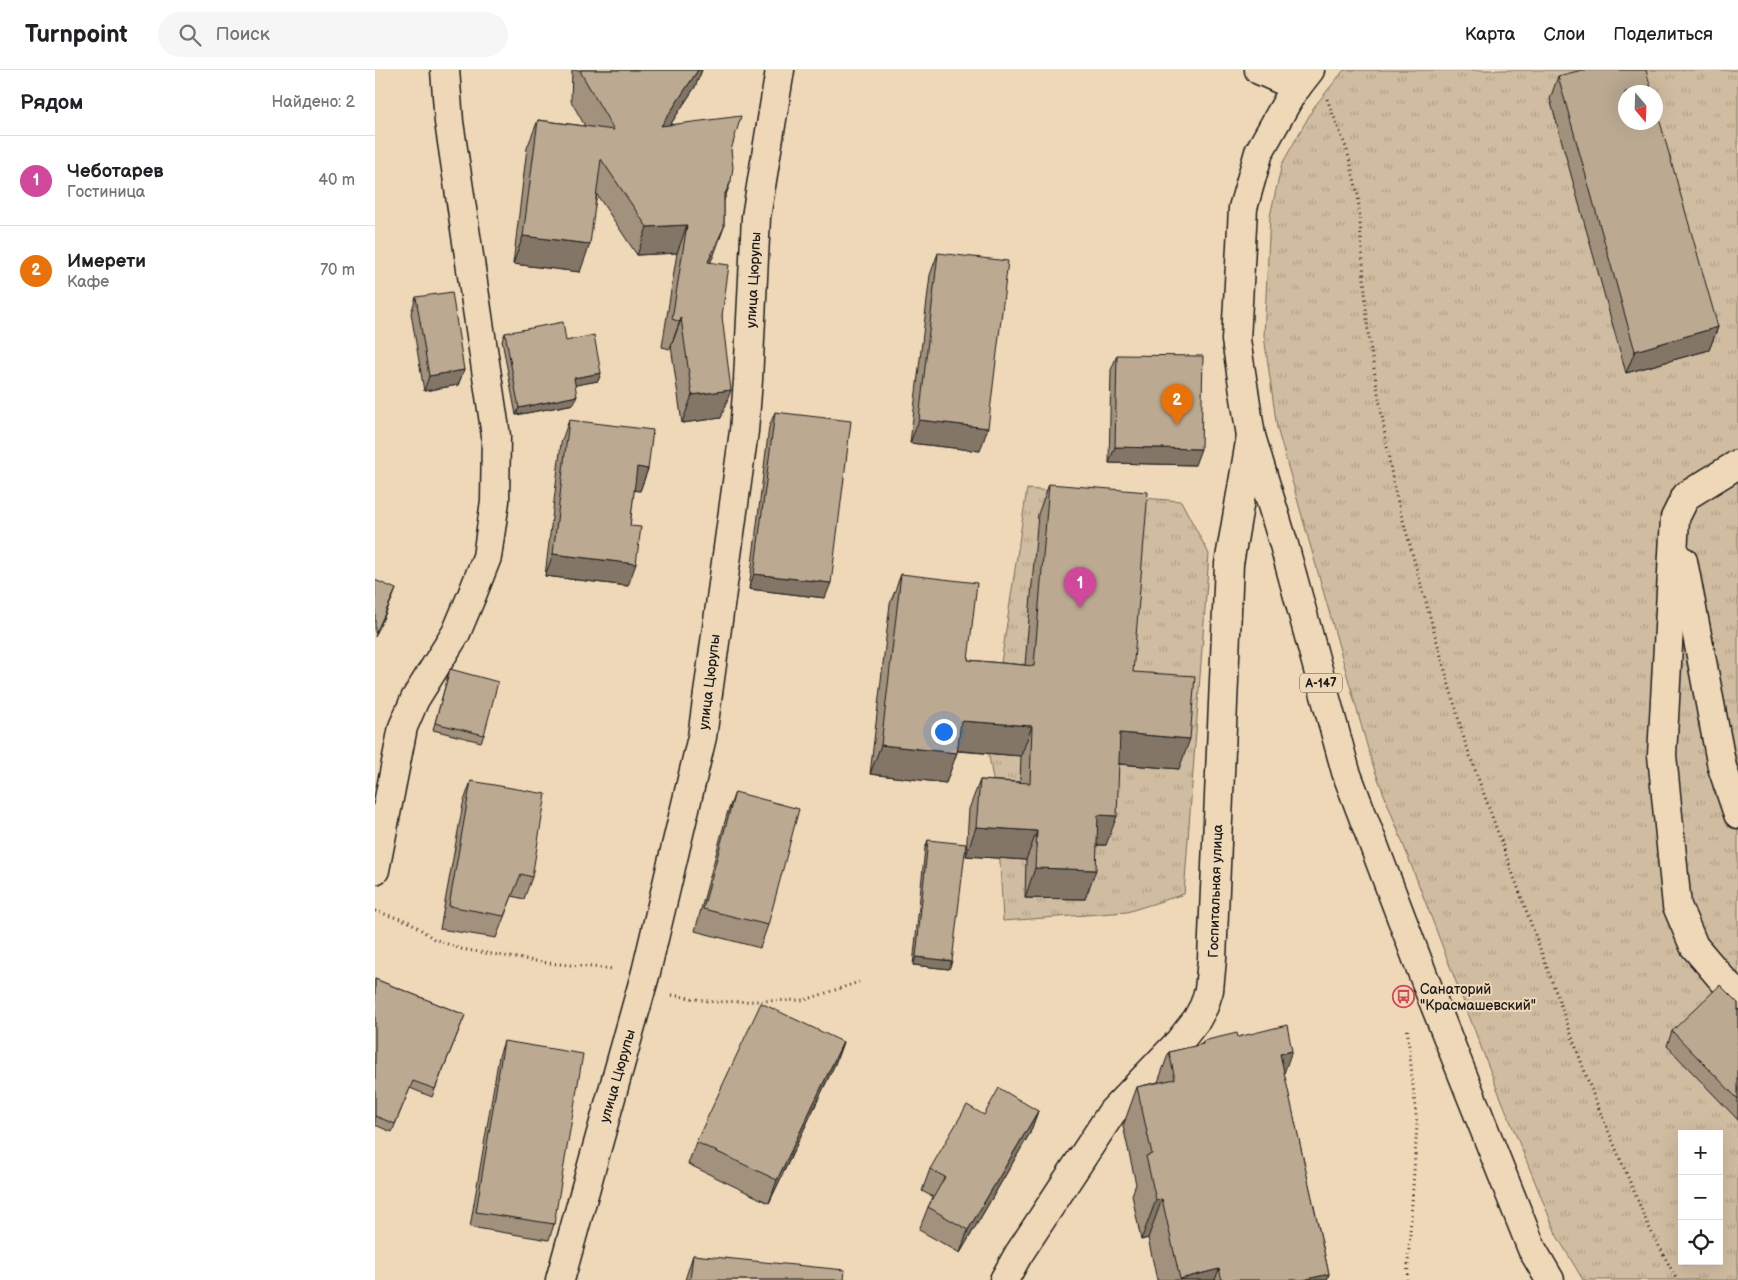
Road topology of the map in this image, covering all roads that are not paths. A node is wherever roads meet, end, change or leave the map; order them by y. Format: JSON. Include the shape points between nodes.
{"nodes":[{"id":1,"x":445,"y":70,"type":"edge"},
{"id":2,"x":780,"y":70,"type":"edge"},
{"id":3,"x":1259,"y":70,"type":"edge"},
{"id":4,"x":1304,"y":78,"type":"edge"},
{"id":5,"x":1251,"y":436,"type":"junction"},
{"id":6,"x":1738,"y":464,"type":"edge"},
{"id":7,"x":1675,"y":518,"type":"junction"},
{"id":8,"x":1738,"y":814,"type":"edge"},
{"id":9,"x":375,"y":870,"type":"edge"},
{"id":10,"x":1738,"y":995,"type":"edge"},
{"id":11,"x":560,"y":1280,"type":"edge"},
{"id":12,"x":1004,"y":1280,"type":"edge"},
{"id":13,"x":1550,"y":1280,"type":"edge"}],
"edges":[{"from":1,"to":9,"type":"street","via":[[449,122],[496,436],[495,501],[487,557],[473,595],[456,633],[415,698],[403,727]]},
{"from":2,"to":11,"type":"street","name":"улица Цюрупы","via":[[756,217],[744,431],[702,737],[646,972]]},
{"from":3,"to":4,"type":"street"},
{"from":4,"to":5,"type":"street","number":"А-147","via":[[1259,152],[1243,208],[1236,340]]},
{"from":5,"to":12,"type":"street","name":"Госпитальная улица","via":[[1229,564],[1209,990],[1197,1019],[1179,1042],[1112,1112]]},
{"from":5,"to":13,"type":"street","number":"А-147","via":[[1346,772],[1532,1248]]},
{"from":6,"to":7,"type":"street","via":[[1686,496]]},
{"from":7,"to":8,"type":"street","via":[[1722,767]]},
{"from":7,"to":10,"type":"street","via":[[1663,755],[1677,906],[1694,946]]}]}
